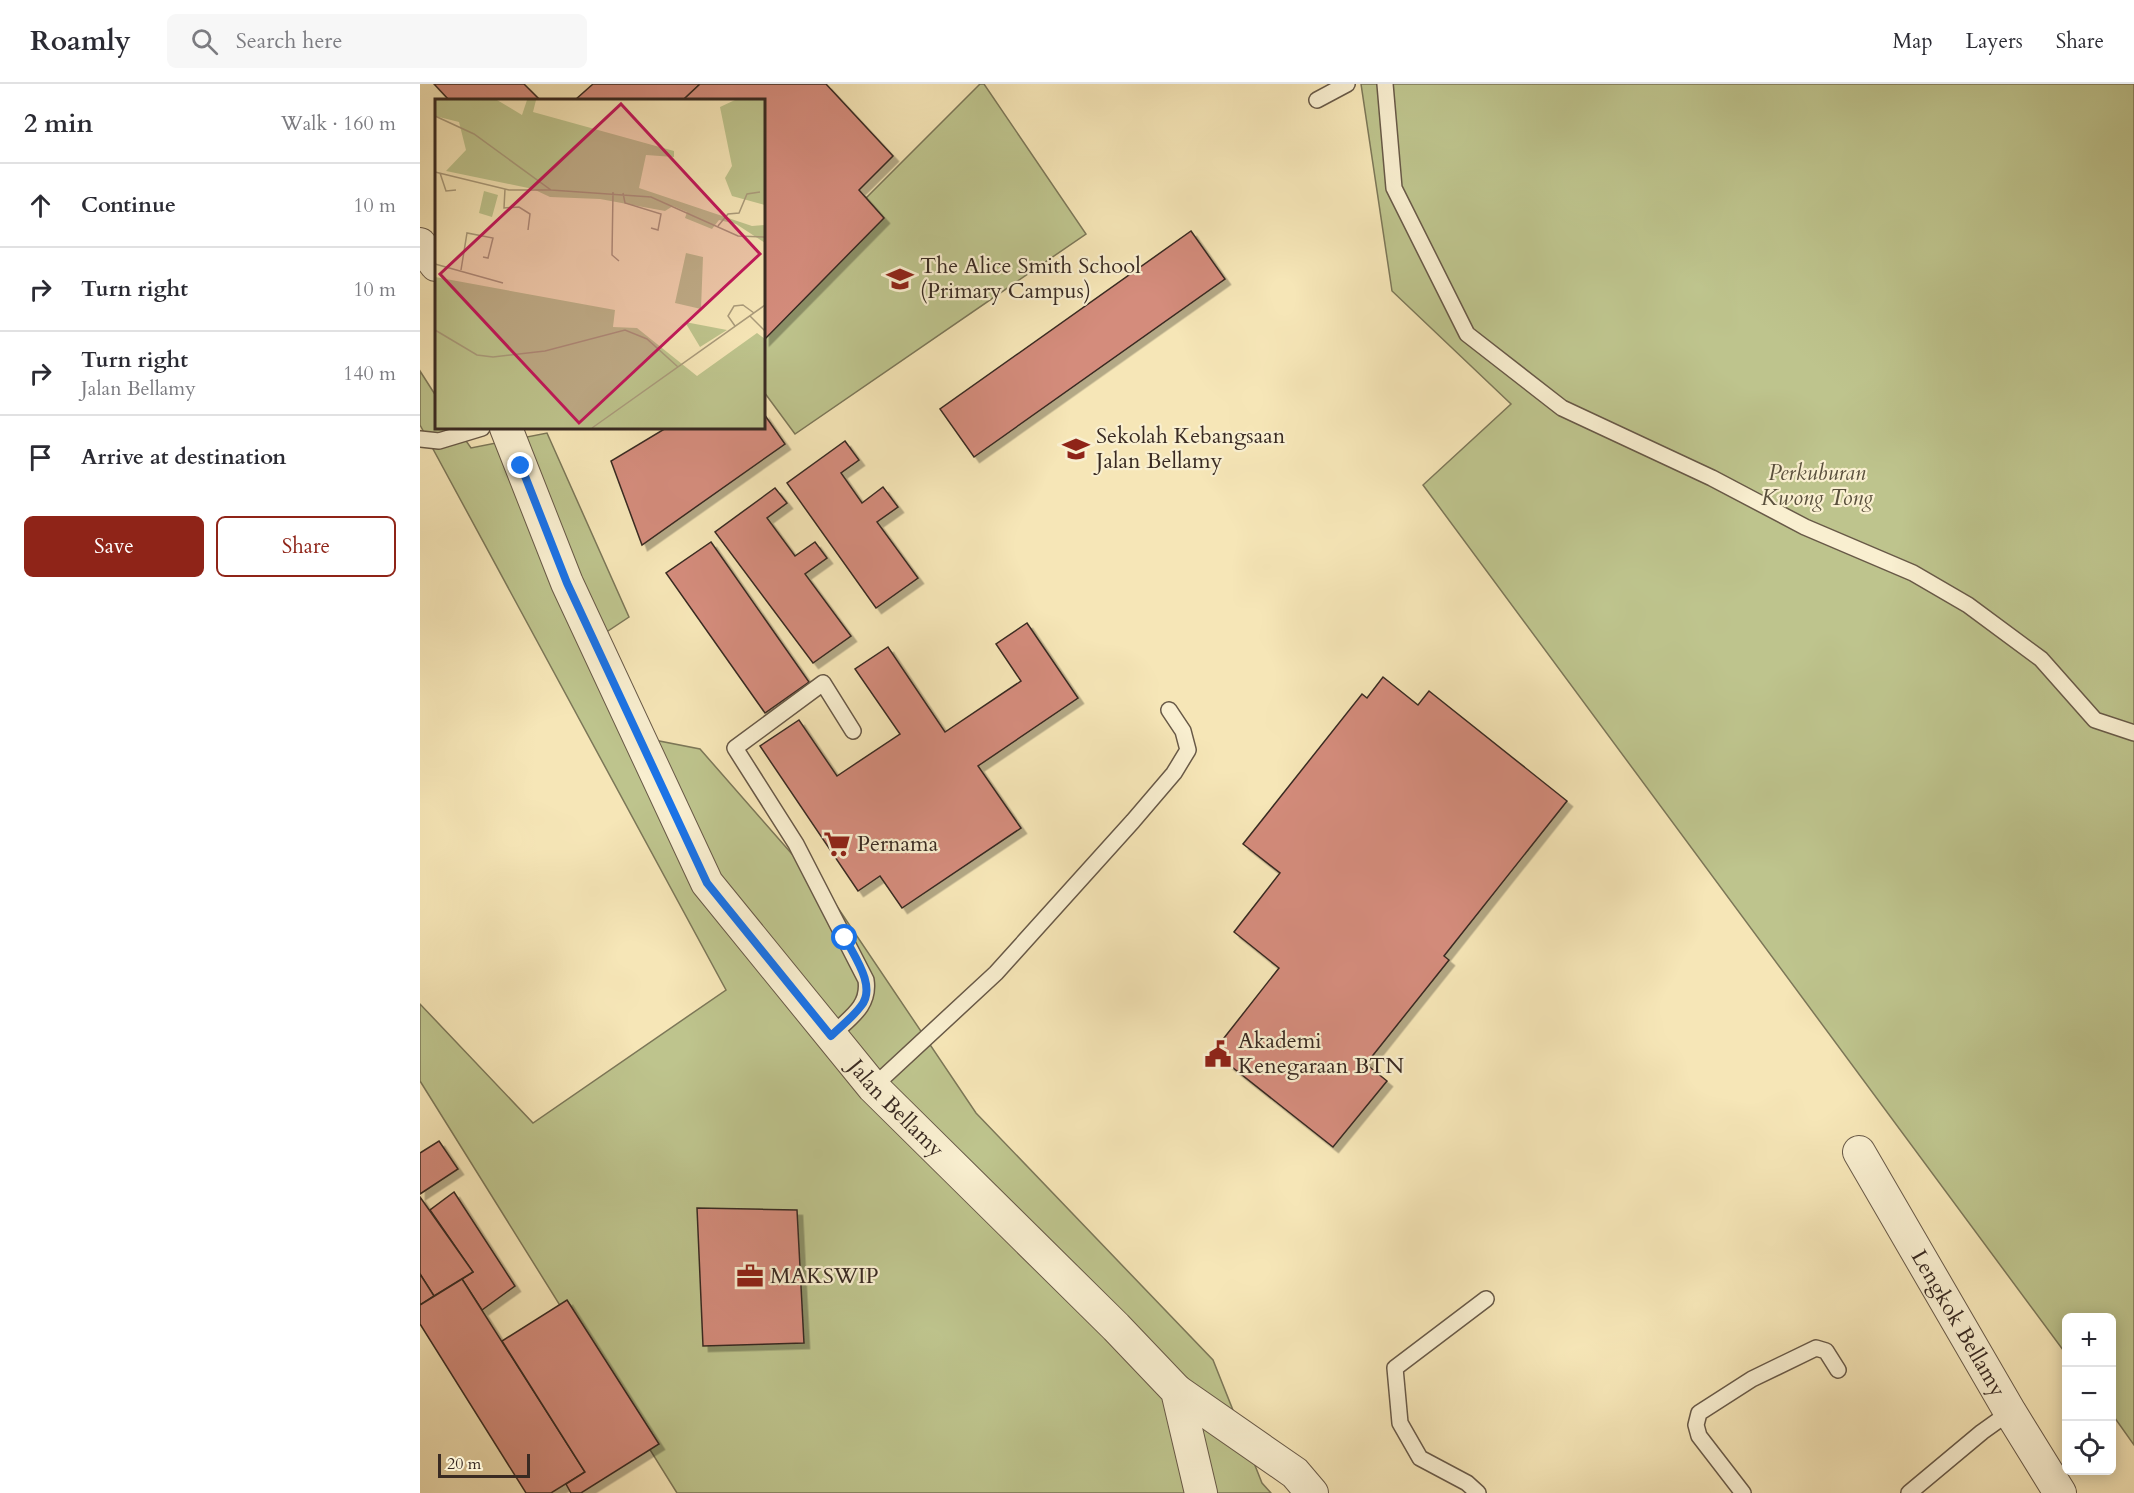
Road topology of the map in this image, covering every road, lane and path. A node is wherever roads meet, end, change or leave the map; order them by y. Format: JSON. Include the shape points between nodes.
{"nodes":[{"id":1,"x":1347,"y":84,"type":"edge"},
{"id":2,"x":1385,"y":84,"type":"edge"},
{"id":3,"x":1317,"y":100,"type":"dead end"},
{"id":4,"x":420,"y":244,"type":"edge"},
{"id":5,"x":435,"y":264,"type":"edge"},
{"id":6,"x":479,"y":429,"type":"edge"},
{"id":7,"x":506,"y":429,"type":"edge"},
{"id":8,"x":420,"y":439,"type":"edge"},
{"id":9,"x":1169,"y":711,"type":"dead end"},
{"id":10,"x":853,"y":731,"type":"dead end"},
{"id":11,"x":2134,"y":734,"type":"edge"},
{"id":12,"x":831,"y":1036,"type":"junction"},
{"id":13,"x":873,"y":1087,"type":"junction"},
{"id":14,"x":1859,"y":1152,"type":"dead end"},
{"id":15,"x":1486,"y":1299,"type":"dead end"},
{"id":16,"x":1838,"y":1370,"type":"dead end"},
{"id":17,"x":1177,"y":1391,"type":"junction"},
{"id":18,"x":2010,"y":1412,"type":"junction"},
{"id":19,"x":1201,"y":1493,"type":"edge"},
{"id":20,"x":1312,"y":1493,"type":"edge"},
{"id":21,"x":1478,"y":1493,"type":"edge"},
{"id":22,"x":1743,"y":1493,"type":"edge"},
{"id":23,"x":1909,"y":1493,"type":"edge"},
{"id":24,"x":2060,"y":1493,"type":"edge"}],
"edges":[{"from":1,"to":3,"type":"lane"},
{"from":2,"to":11,"type":"lane","via":[[1394,188],[1467,334],[1562,408],[1712,478],[1805,528],[1913,573],[1968,604],[2041,659],[2095,720]]},
{"from":4,"to":5,"type":"street"},
{"from":6,"to":8,"type":"lane","via":[[438,441]]},
{"from":7,"to":12,"type":"street","name":"Jalan Bellamy","via":[[567,583],[707,883]]},
{"from":9,"to":13,"type":"lane","via":[[1183,731],[1188,750],[1174,773],[996,973]]},
{"from":10,"to":12,"type":"lane","via":[[823,683],[735,748],[796,844],[866,980],[863,1005]]},
{"from":12,"to":13,"type":"street","name":"Jalan Bellamy"},
{"from":13,"to":17,"type":"street","name":"Jalan Bellamy"},
{"from":14,"to":18,"type":"street","name":"Lengkok Bellamy"},
{"from":15,"to":21,"type":"lane","via":[[1395,1368],[1400,1423],[1420,1458]]},
{"from":16,"to":22,"type":"lane","via":[[1826,1351],[1816,1348],[1752,1379],[1699,1413],[1699,1436]]},
{"from":17,"to":19,"type":"street"},
{"from":17,"to":20,"type":"street","via":[[1295,1473]]},
{"from":18,"to":23,"type":"lane"},
{"from":18,"to":24,"type":"street","name":"Lengkok Bellamy"}]}
